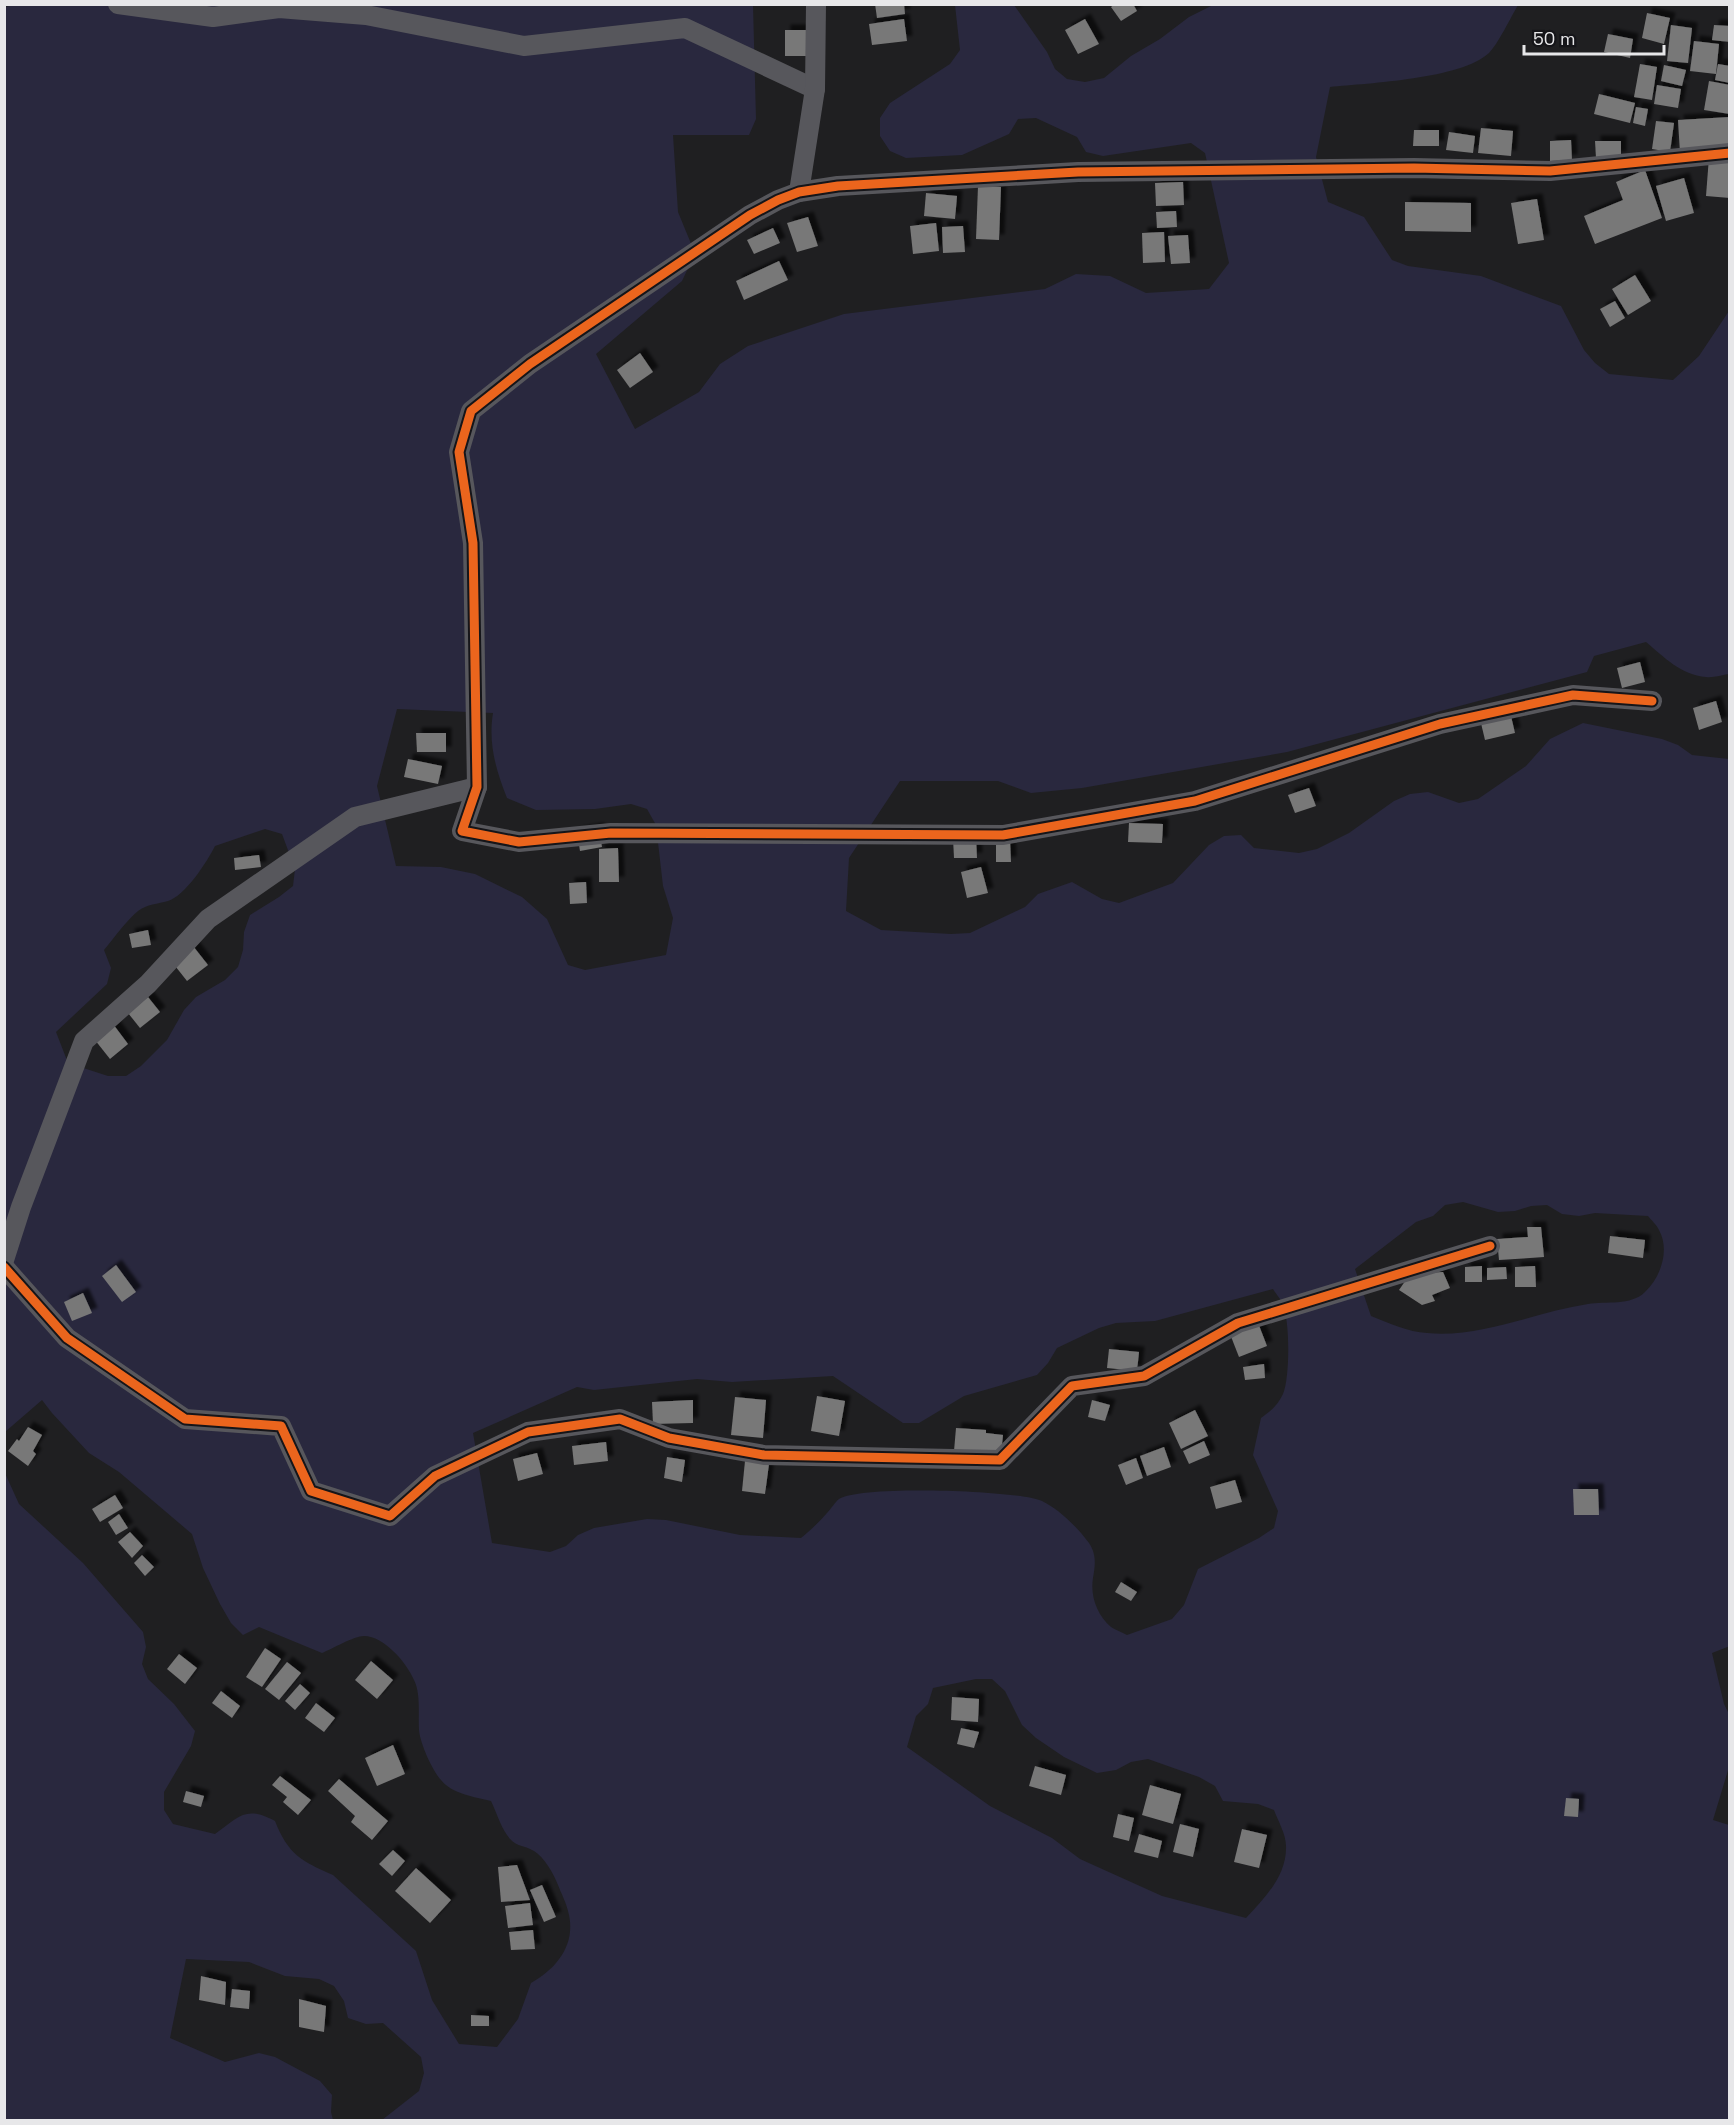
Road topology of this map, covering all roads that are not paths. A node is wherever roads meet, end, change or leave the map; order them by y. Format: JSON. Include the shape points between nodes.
{"nodes":[{"id":1,"x":118,"y":4,"type":"edge"},
{"id":2,"x":816,"y":4,"type":"edge"},
{"id":3,"x":815,"y":89,"type":"junction"},
{"id":4,"x":1730,"y":153,"type":"edge"},
{"id":5,"x":799,"y":192,"type":"junction"},
{"id":6,"x":1652,"y":701,"type":"dead end"},
{"id":7,"x":477,"y":787,"type":"junction"},
{"id":8,"x":1490,"y":1246,"type":"dead end"},
{"id":9,"x":4,"y":1260,"type":"edge"},
{"id":10,"x":4,"y":1267,"type":"edge"}],
"edges":[{"from":1,"to":3,"type":"street","via":[[213,17],[279,8],[366,15],[524,46],[685,28]]},
{"from":2,"to":3,"type":"street"},
{"from":3,"to":5,"type":"street"},
{"from":4,"to":5,"type":"street","via":[[1550,171],[1392,168],[1078,172],[837,186]]},
{"from":5,"to":7,"type":"street","via":[[750,215],[530,364],[471,411],[459,452],[473,543]]},
{"from":6,"to":7,"type":"street","via":[[1573,695],[1440,724],[1195,801],[1003,835],[611,833],[519,842],[462,831]]},
{"from":7,"to":9,"type":"street","via":[[355,817],[208,919],[148,984],[84,1041]]},
{"from":8,"to":10,"type":"street","via":[[1238,1323],[1144,1376],[1072,1386],[999,1460],[764,1455],[669,1438],[620,1419],[528,1432],[435,1476],[390,1516],[311,1491],[281,1426],[185,1419],[67,1338]]}]}
